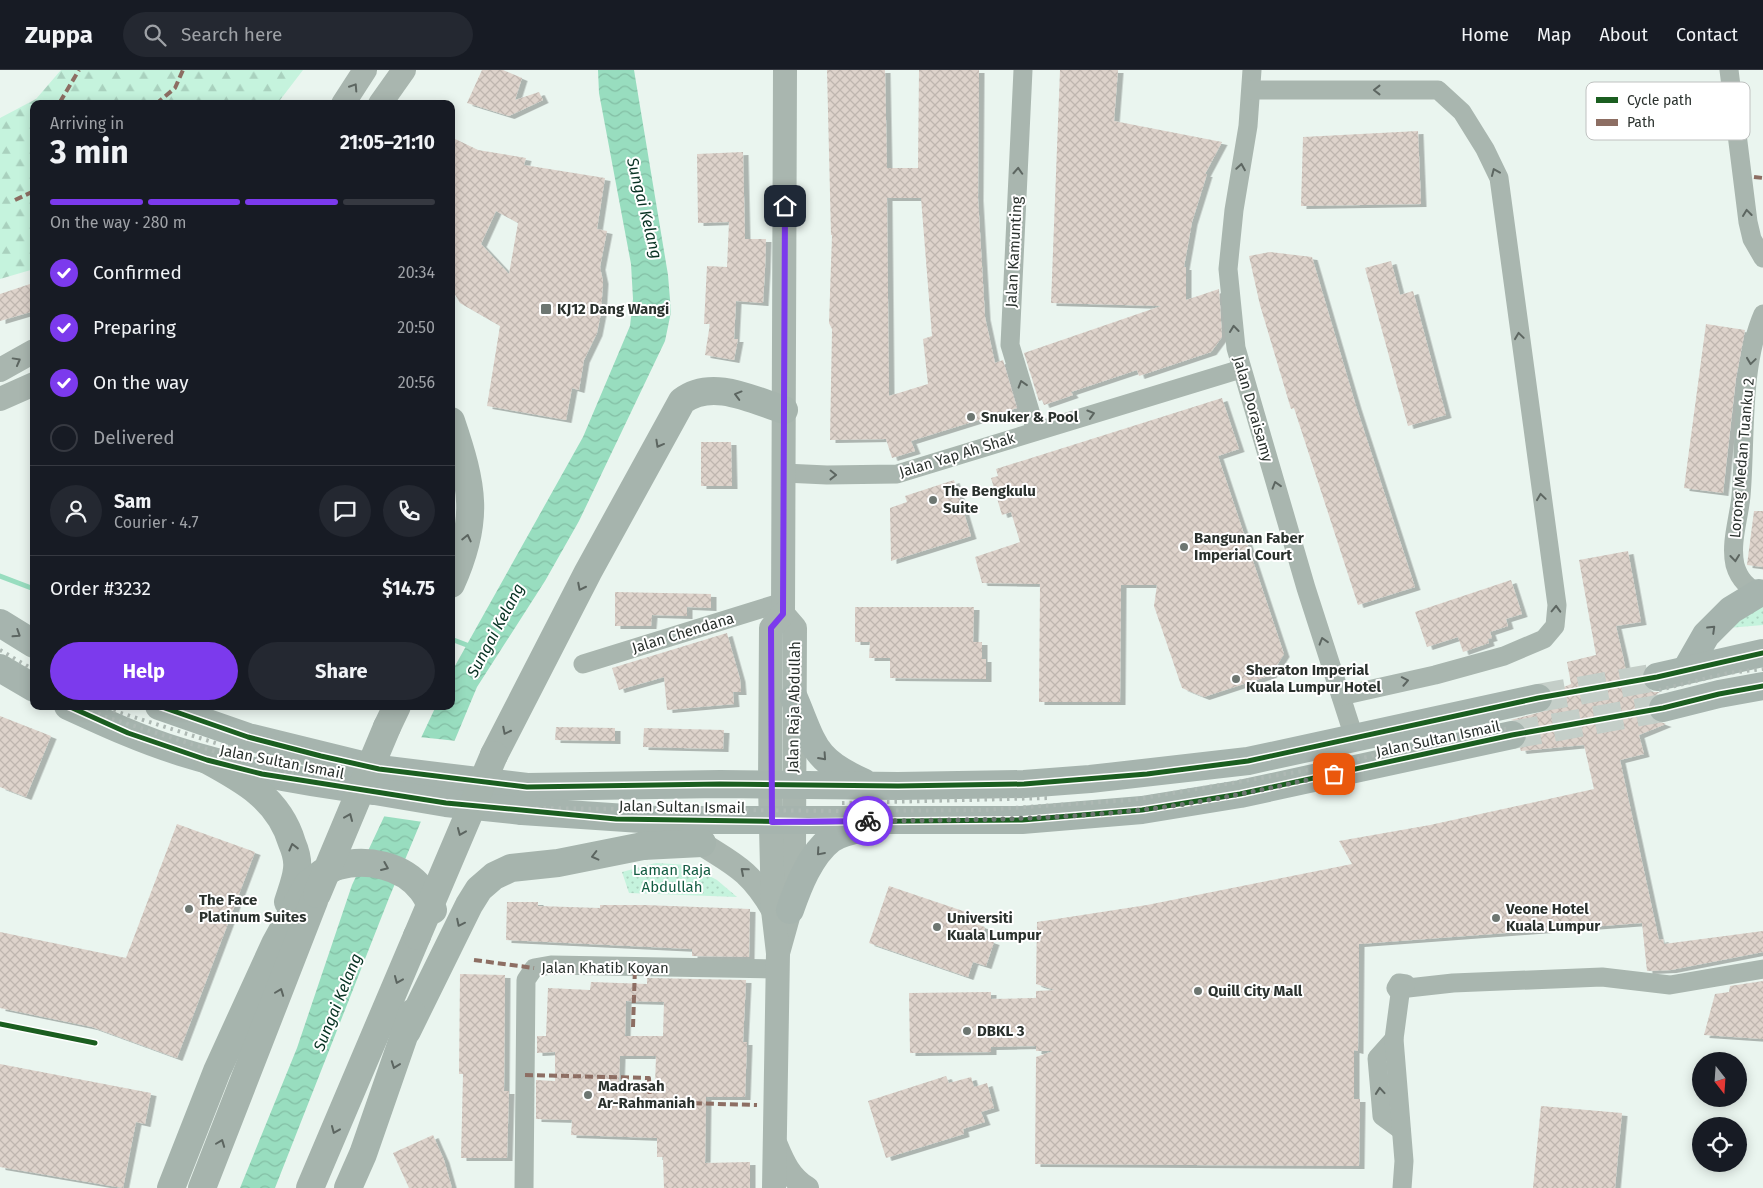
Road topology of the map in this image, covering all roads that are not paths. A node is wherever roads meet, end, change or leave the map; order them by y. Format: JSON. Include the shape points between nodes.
{"nodes":[{"id":1,"x":365,"y":70,"type":"edge"},
{"id":2,"x":404,"y":70,"type":"edge"},
{"id":3,"x":786,"y":70,"type":"edge"},
{"id":4,"x":1023,"y":70,"type":"edge"},
{"id":5,"x":1252,"y":70,"type":"edge"},
{"id":6,"x":1252,"y":90,"type":"junction"},
{"id":7,"x":346,"y":100,"type":"edge"},
{"id":8,"x":383,"y":100,"type":"edge"},
{"id":9,"x":1738,"y":140,"type":"edge"},
{"id":10,"x":1763,"y":258,"type":"edge"},
{"id":11,"x":1763,"y":314,"type":"edge"},
{"id":12,"x":30,"y":353,"type":"edge"},
{"id":13,"x":1241,"y":369,"type":"junction"},
{"id":14,"x":0,"y":370,"type":"edge"},
{"id":15,"x":30,"y":386,"type":"edge"},
{"id":16,"x":0,"y":399,"type":"edge"},
{"id":17,"x":784,"y":410,"type":"junction"},
{"id":18,"x":1036,"y":431,"type":"junction"},
{"id":19,"x":455,"y":434,"type":"edge"},
{"id":20,"x":784,"y":473,"type":"junction"},
{"id":21,"x":455,"y":576,"type":"edge"},
{"id":22,"x":1761,"y":593,"type":"edge"},
{"id":23,"x":783,"y":608,"type":"junction"},
{"id":24,"x":0,"y":622,"type":"edge"},
{"id":25,"x":30,"y":641,"type":"edge"},
{"id":26,"x":1763,"y":653,"type":"edge"},
{"id":27,"x":583,"y":664,"type":"dead end"},
{"id":28,"x":0,"y":668,"type":"edge"},
{"id":29,"x":1686,"y":670,"type":"junction"},
{"id":30,"x":1657,"y":677,"type":"tunnel mouth"},
{"id":31,"x":30,"y":686,"type":"edge"},
{"id":32,"x":1763,"y":686,"type":"edge"},
{"id":33,"x":1341,"y":696,"type":"junction"},
{"id":34,"x":794,"y":698,"type":"junction"},
{"id":35,"x":1538,"y":698,"type":"tunnel mouth"},
{"id":36,"x":1663,"y":708,"type":"tunnel mouth"},
{"id":37,"x":77,"y":710,"type":"edge"},
{"id":38,"x":170,"y":710,"type":"edge"},
{"id":39,"x":392,"y":717,"type":"edge"},
{"id":40,"x":1512,"y":736,"type":"tunnel mouth"},
{"id":41,"x":1354,"y":737,"type":"junction"},
{"id":42,"x":207,"y":760,"type":"junction"},
{"id":43,"x":377,"y":780,"type":"junction"},
{"id":44,"x":869,"y":784,"type":"junction"},
{"id":45,"x":782,"y":785,"type":"junction"},
{"id":46,"x":524,"y":799,"type":"junction"},
{"id":47,"x":671,"y":820,"type":"junction"},
{"id":48,"x":783,"y":821,"type":"junction"},
{"id":49,"x":895,"y":821,"type":"junction"},
{"id":50,"x":702,"y":843,"type":"junction"},
{"id":51,"x":643,"y":846,"type":"junction"},
{"id":52,"x":781,"y":910,"type":"junction"},
{"id":53,"x":275,"y":944,"type":"junction"},
{"id":54,"x":778,"y":961,"type":"junction"},
{"id":55,"x":1763,"y":969,"type":"edge"},
{"id":56,"x":407,"y":1031,"type":"junction"},
{"id":57,"x":775,"y":1141,"type":"junction"},
{"id":58,"x":1401,"y":1186,"type":"edge"},
{"id":59,"x":171,"y":1188,"type":"edge"},
{"id":60,"x":202,"y":1188,"type":"edge"},
{"id":61,"x":310,"y":1188,"type":"edge"},
{"id":62,"x":348,"y":1188,"type":"edge"},
{"id":63,"x":524,"y":1188,"type":"edge"},
{"id":64,"x":774,"y":1188,"type":"edge"},
{"id":65,"x":807,"y":1188,"type":"edge"}],
"edges":[{"from":7,"to":1,"type":"street","one_way":true},
{"from":2,"to":8,"type":"street"},
{"from":3,"to":17,"type":"street","name":"Jalan Raja Abdullah"},
{"from":18,"to":4,"type":"street","name":"Jalan Kamunting","one_way":true,"via":[[1010,345]]},
{"from":5,"to":6,"type":"street","name":"Jalan Doraisamy"},
{"from":13,"to":6,"type":"street","name":"Jalan Doraisamy","one_way":true,"via":[[1228,269]]},
{"from":33,"to":6,"type":"street","one_way":true,"via":[[1491,660],[1544,639],[1555,626],[1558,606],[1499,178],[1462,112],[1438,90]]},
{"from":10,"to":9,"type":"street","one_way":true,"via":[[1752,239],[1748,222]]},
{"from":11,"to":22,"type":"street","name":"Lorong Medan Tuanku 2","one_way":true,"via":[[1757,328],[1748,382],[1741,498],[1734,552],[1735,565],[1744,584]]},
{"from":14,"to":12,"type":"street","one_way":true},
{"from":18,"to":13,"type":"street","name":"Jalan Yap Ah Shak","one_way":true},
{"from":33,"to":13,"type":"street","name":"Jalan Doraisamy","one_way":true},
{"from":15,"to":16,"type":"street"},
{"from":17,"to":20,"type":"street","name":"Jalan Raja Abdullah"},
{"from":17,"to":61,"type":"highway","one_way":true,"bridge":true,"via":[[719,391],[692,394],[682,401],[588,572],[494,755]]},
{"from":20,"to":18,"type":"street","name":"Jalan Yap Ah Shak","one_way":true,"via":[[897,474]]},
{"from":21,"to":19,"type":"highway","one_way":true,"via":[[461,563],[472,511],[463,457]]},
{"from":20,"to":23,"type":"street","name":"Jalan Raja Abdullah"},
{"from":29,"to":22,"type":"main road","one_way":true,"via":[[1706,635],[1731,610]]},
{"from":23,"to":27,"type":"street","name":"Jalan Chendana"},
{"from":23,"to":34,"type":"street","name":"Jalan Raja Abdullah","via":[[795,628]]},
{"from":23,"to":45,"type":"street","name":"Jalan Raja Abdullah","via":[[771,628]]},
{"from":24,"to":25,"type":"main road","one_way":true},
{"from":26,"to":29,"type":"main road"},
{"from":28,"to":31,"type":"main road"},
{"from":29,"to":30,"type":"main road"},
{"from":32,"to":36,"type":"main road"},
{"from":33,"to":41,"type":"street","name":"Jalan Doraisamy"},
{"from":34,"to":44,"type":"main road","one_way":true,"via":[[817,750],[827,762],[838,771]]},
{"from":34,"to":45,"type":"street","name":"Jalan Raja Abdullah"},
{"from":35,"to":41,"type":"main road","name":"Jalan Sultan Ismail"},
{"from":37,"to":42,"type":"main road","name":"Jalan Sultan Ismail","via":[[128,733]]},
{"from":38,"to":43,"type":"main road","name":"Jalan Sultan Ismail"},
{"from":60,"to":39,"type":"highway","one_way":true,"bridge":true,"via":[[317,894]]},
{"from":40,"to":49,"type":"main road","name":"Jalan Sultan Ismail","via":[[1240,794],[1142,810],[1022,820]]},
{"from":41,"to":44,"type":"main road","name":"Jalan Sultan Ismail","via":[[1248,760],[1147,774],[1024,784]]},
{"from":42,"to":43,"type":"main road","name":"Jalan Sultan Ismail","via":[[281,777]]},
{"from":53,"to":42,"type":"highway","one_way":true,"via":[[297,868],[288,830],[278,811],[263,795],[245,780]]},
{"from":43,"to":46,"type":"main road","name":"Jalan Sultan Ismail","bridge":true,"via":[[446,804]]},
{"from":44,"to":45,"type":"main road","name":"Jalan Sultan Ismail"},
{"from":45,"to":46,"type":"main road","name":"Jalan Sultan Ismail"},
{"from":45,"to":48,"type":"street","name":"Jalan Raja Abdullah"},
{"from":46,"to":47,"type":"main road","name":"Jalan Sultan Ismail","via":[[616,819]]},
{"from":47,"to":48,"type":"main road","name":"Jalan Sultan Ismail"},
{"from":47,"to":50,"type":"street"},
{"from":47,"to":51,"type":"highway","via":[[658,836]]},
{"from":48,"to":49,"type":"main road","name":"Jalan Sultan Ismail"},
{"from":48,"to":52,"type":"street","name":"Jalan Raja Abdullah"},
{"from":49,"to":52,"type":"main road","one_way":true,"via":[[850,831],[831,839]]},
{"from":50,"to":51,"type":"highway"},
{"from":52,"to":50,"type":"street","one_way":true,"via":[[749,875]]},
{"from":51,"to":56,"type":"highway","one_way":true,"via":[[558,863],[512,868],[494,876],[468,905]]},
{"from":52,"to":54,"type":"street","name":"Jalan Raja Abdullah"},
{"from":53,"to":56,"type":"highway","one_way":true,"bridge":true,"via":[[308,884],[322,873],[352,862],[369,862],[410,879],[422,890],[433,910],[434,926]]},
{"from":53,"to":59,"type":"highway","via":[[217,1071]]},
{"from":54,"to":57,"type":"street","name":"Jalan Raja Abdullah"},
{"from":54,"to":63,"type":"street","name":"Jalan Khatib Koyan","via":[[534,968],[526,980]]},
{"from":55,"to":58,"type":"street","via":[[1670,985],[1602,977],[1452,983],[1404,991],[1394,1039],[1377,1058],[1382,1116],[1401,1130]]},
{"from":56,"to":62,"type":"highway","one_way":true},
{"from":57,"to":64,"type":"street","name":"Jalan Raja Abdullah"},
{"from":57,"to":65,"type":"street","via":[[785,1165]]}]}
